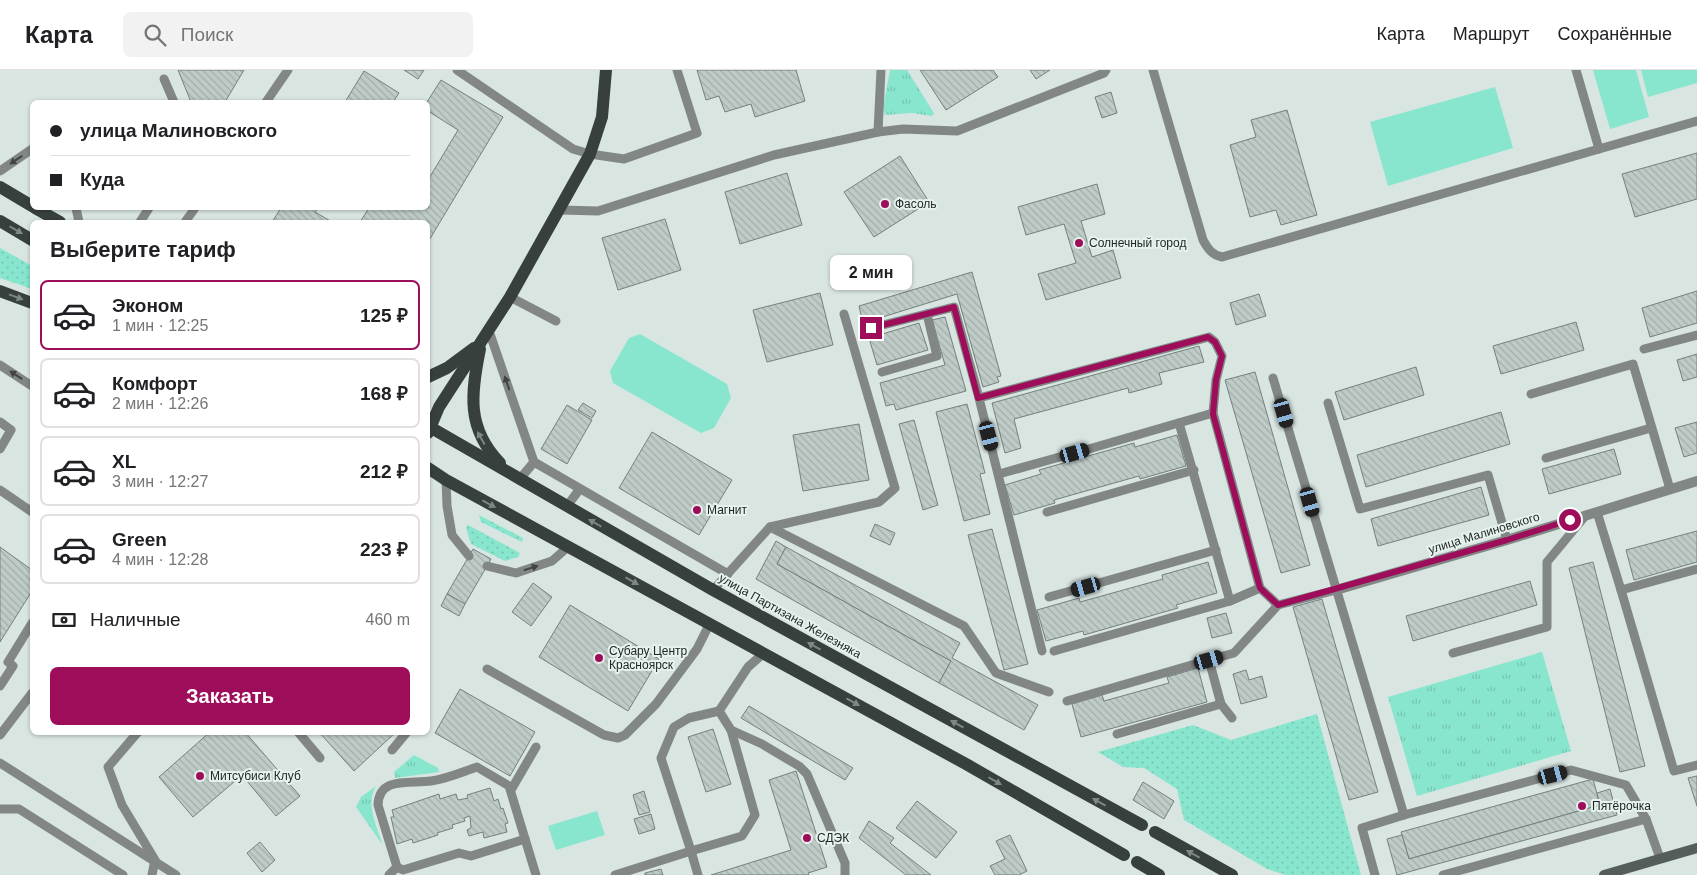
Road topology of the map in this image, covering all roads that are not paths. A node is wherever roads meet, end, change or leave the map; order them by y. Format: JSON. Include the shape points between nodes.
{"nodes":[{"id":1,"x":288,"y":70,"type":"edge"},
{"id":2,"x":457,"y":70,"type":"edge"},
{"id":3,"x":606,"y":70,"type":"edge"},
{"id":4,"x":677,"y":70,"type":"edge"},
{"id":5,"x":881,"y":70,"type":"edge"},
{"id":6,"x":1106,"y":70,"type":"edge"},
{"id":7,"x":1153,"y":70,"type":"edge"},
{"id":8,"x":1576,"y":70,"type":"edge"},
{"id":9,"x":164,"y":79,"type":"dead end"},
{"id":10,"x":173,"y":100,"type":"edge"},
{"id":11,"x":267,"y":100,"type":"edge"},
{"id":12,"x":1697,"y":121,"type":"edge"},
{"id":13,"x":878,"y":132,"type":"junction"},
{"id":14,"x":30,"y":150,"type":"edge"},
{"id":15,"x":1600,"y":150,"type":"junction"},
{"id":16,"x":590,"y":154,"type":"junction"},
{"id":17,"x":0,"y":171,"type":"edge"},
{"id":18,"x":0,"y":187,"type":"edge"},
{"id":19,"x":30,"y":205,"type":"edge"},
{"id":20,"x":39,"y":210,"type":"edge"},
{"id":21,"x":561,"y":210,"type":"junction"},
{"id":22,"x":57,"y":220,"type":"edge"},
{"id":23,"x":0,"y":221,"type":"edge"},
{"id":24,"x":30,"y":239,"type":"edge"},
{"id":25,"x":0,"y":291,"type":"edge"},
{"id":26,"x":510,"y":297,"type":"junction"},
{"id":27,"x":30,"y":302,"type":"edge"},
{"id":28,"x":844,"y":314,"type":"dead end"},
{"id":29,"x":927,"y":314,"type":"junction"},
{"id":30,"x":556,"y":321,"type":"dead end"},
{"id":31,"x":871,"y":328,"type":"dead end"},
{"id":32,"x":1697,"y":335,"type":"edge"},
{"id":33,"x":485,"y":336,"type":"junction"},
{"id":34,"x":1644,"y":349,"type":"dead end"},
{"id":35,"x":0,"y":365,"type":"edge"},
{"id":36,"x":882,"y":372,"type":"dead end"},
{"id":37,"x":430,"y":376,"type":"edge"},
{"id":38,"x":1273,"y":378,"type":"dead end"},
{"id":39,"x":30,"y":385,"type":"edge"},
{"id":40,"x":1531,"y":394,"type":"dead end"},
{"id":41,"x":978,"y":398,"type":"junction"},
{"id":42,"x":1328,"y":403,"type":"dead end"},
{"id":43,"x":1213,"y":414,"type":"junction"},
{"id":44,"x":0,"y":422,"type":"edge"},
{"id":45,"x":1179,"y":423,"type":"junction"},
{"id":46,"x":430,"y":427,"type":"edge"},
{"id":47,"x":1651,"y":428,"type":"junction"},
{"id":48,"x":430,"y":430,"type":"edge"},
{"id":49,"x":0,"y":449,"type":"edge"},
{"id":50,"x":1075,"y":453,"type":"dead end"},
{"id":51,"x":1063,"y":456,"type":"dead end"},
{"id":52,"x":1546,"y":458,"type":"dead end"},
{"id":53,"x":534,"y":462,"type":"junction"},
{"id":54,"x":430,"y":469,"type":"edge"},
{"id":55,"x":1194,"y":470,"type":"junction"},
{"id":56,"x":999,"y":474,"type":"junction"},
{"id":57,"x":516,"y":478,"type":"junction"},
{"id":58,"x":446,"y":480,"type":"junction"},
{"id":59,"x":1697,"y":481,"type":"edge"},
{"id":60,"x":1670,"y":489,"type":"junction"},
{"id":61,"x":0,"y":490,"type":"edge"},
{"id":62,"x":579,"y":490,"type":"junction"},
{"id":63,"x":567,"y":506,"type":"junction"},
{"id":64,"x":30,"y":511,"type":"edge"},
{"id":65,"x":1047,"y":512,"type":"dead end"},
{"id":66,"x":1597,"y":512,"type":"junction"},
{"id":67,"x":1586,"y":515,"type":"junction"},
{"id":68,"x":770,"y":527,"type":"junction"},
{"id":69,"x":1507,"y":540,"type":"junction"},
{"id":70,"x":569,"y":546,"type":"junction"},
{"id":71,"x":1216,"y":550,"type":"junction"},
{"id":72,"x":469,"y":556,"type":"dead end"},
{"id":73,"x":487,"y":566,"type":"dead end"},
{"id":74,"x":1697,"y":569,"type":"edge"},
{"id":75,"x":728,"y":574,"type":"junction"},
{"id":76,"x":1260,"y":588,"type":"junction"},
{"id":77,"x":714,"y":590,"type":"junction"},
{"id":78,"x":1336,"y":590,"type":"junction"},
{"id":79,"x":1622,"y":590,"type":"junction"},
{"id":80,"x":1049,"y":597,"type":"dead end"},
{"id":81,"x":1230,"y":601,"type":"junction"},
{"id":82,"x":1278,"y":605,"type":"junction"},
{"id":83,"x":710,"y":623,"type":"junction"},
{"id":84,"x":30,"y":626,"type":"edge"},
{"id":85,"x":1042,"y":651,"type":"dead end"},
{"id":86,"x":1054,"y":651,"type":"dead end"},
{"id":87,"x":764,"y":653,"type":"junction"},
{"id":88,"x":1453,"y":653,"type":"dead end"},
{"id":89,"x":1209,"y":660,"type":"junction"},
{"id":90,"x":487,"y":669,"type":"dead end"},
{"id":91,"x":0,"y":686,"type":"edge"},
{"id":92,"x":1049,"y":692,"type":"dead end"},
{"id":93,"x":30,"y":696,"type":"edge"},
{"id":94,"x":1067,"y":701,"type":"dead end"},
{"id":95,"x":1221,"y":704,"type":"junction"},
{"id":96,"x":719,"y":711,"type":"junction"},
{"id":97,"x":1232,"y":718,"type":"dead end"},
{"id":98,"x":731,"y":730,"type":"junction"},
{"id":99,"x":1117,"y":734,"type":"dead end"},
{"id":100,"x":0,"y":735,"type":"edge"},
{"id":101,"x":135,"y":735,"type":"edge"},
{"id":102,"x":301,"y":735,"type":"edge"},
{"id":103,"x":405,"y":735,"type":"edge"},
{"id":104,"x":536,"y":747,"type":"dead end"},
{"id":105,"x":392,"y":750,"type":"dead end"},
{"id":106,"x":320,"y":758,"type":"dead end"},
{"id":107,"x":0,"y":763,"type":"edge"},
{"id":108,"x":1697,"y":765,"type":"edge"},
{"id":109,"x":511,"y":790,"type":"junction"},
{"id":110,"x":0,"y":809,"type":"edge"},
{"id":111,"x":1404,"y":814,"type":"junction"},
{"id":112,"x":1646,"y":819,"type":"junction"},
{"id":113,"x":1142,"y":825,"type":"dead end"},
{"id":114,"x":1155,"y":832,"type":"dead end"},
{"id":115,"x":525,"y":839,"type":"junction"},
{"id":116,"x":1697,"y":848,"type":"edge"},
{"id":117,"x":691,"y":851,"type":"junction"},
{"id":118,"x":1124,"y":855,"type":"dead end"},
{"id":119,"x":1660,"y":858,"type":"junction"},
{"id":120,"x":155,"y":860,"type":"junction"},
{"id":121,"x":1137,"y":862,"type":"dead end"},
{"id":122,"x":397,"y":867,"type":"junction"},
{"id":123,"x":123,"y":875,"type":"edge"},
{"id":124,"x":152,"y":875,"type":"edge"},
{"id":125,"x":176,"y":875,"type":"edge"},
{"id":126,"x":389,"y":875,"type":"edge"},
{"id":127,"x":536,"y":875,"type":"edge"},
{"id":128,"x":615,"y":875,"type":"edge"},
{"id":129,"x":698,"y":875,"type":"edge"},
{"id":130,"x":845,"y":875,"type":"edge"},
{"id":131,"x":1159,"y":875,"type":"edge"},
{"id":132,"x":1232,"y":875,"type":"edge"},
{"id":133,"x":1375,"y":875,"type":"edge"},
{"id":134,"x":1443,"y":875,"type":"edge"},
{"id":135,"x":1604,"y":875,"type":"edge"}],
"edges":[{"from":1,"to":11,"type":"lane"},
{"from":2,"to":16,"type":"lane","via":[[573,149]]},
{"from":3,"to":16,"type":"main road","via":[[602,118]]},
{"from":4,"to":16,"type":"lane","via":[[697,133],[624,159]]},
{"from":5,"to":13,"type":"lane"},
{"from":6,"to":13,"type":"lane","via":[[957,131],[903,129]]},
{"from":7,"to":15,"type":"lane","via":[[1203,240],[1215,256],[1222,257]]},
{"from":8,"to":15,"type":"lane"},
{"from":9,"to":10,"type":"lane"},
{"from":12,"to":15,"type":"lane"},
{"from":13,"to":21,"type":"lane","via":[[774,155],[598,211]]},
{"from":14,"to":17,"type":"lane","one_way":true},
{"from":16,"to":21,"type":"main road"},
{"from":18,"to":19,"type":"main road"},
{"from":20,"to":22,"type":"main road"},
{"from":21,"to":26,"type":"main road"},
{"from":23,"to":24,"type":"main road","one_way":true},
{"from":25,"to":27,"type":"main road","one_way":true},
{"from":26,"to":30,"type":"lane"},
{"from":26,"to":33,"type":"main road"},
{"from":28,"to":68,"type":"lane","via":[[895,488],[879,502]]},
{"from":29,"to":31,"type":"lane"},
{"from":29,"to":36,"type":"lane","via":[[937,356]]},
{"from":29,"to":41,"type":"lane","via":[[954,307]]},
{"from":32,"to":34,"type":"lane"},
{"from":33,"to":37,"type":"main road","via":[[447,368]]},
{"from":33,"to":46,"type":"main road","via":[[439,407]]},
{"from":53,"to":33,"type":"lane","one_way":true},
{"from":57,"to":33,"type":"main road","one_way":true,"via":[[488,451],[477,430],[473,392]]},
{"from":39,"to":35,"type":"lane","one_way":true},
{"from":38,"to":78,"type":"lane"},
{"from":40,"to":47,"type":"lane","via":[[1633,364]]},
{"from":41,"to":43,"type":"lane","via":[[1208,337],[1215,342],[1222,356]]},
{"from":41,"to":56,"type":"lane"},
{"from":42,"to":69,"type":"lane","via":[[1360,509],[1488,475]]},
{"from":43,"to":45,"type":"lane"},
{"from":43,"to":76,"type":"lane"},
{"from":44,"to":49,"type":"lane","via":[[11,430]]},
{"from":45,"to":50,"type":"lane"},
{"from":45,"to":55,"type":"lane"},
{"from":47,"to":52,"type":"lane"},
{"from":47,"to":60,"type":"lane"},
{"from":48,"to":57,"type":"main road","name":"улица Партизана Железняка"},
{"from":51,"to":56,"type":"lane"},
{"from":53,"to":57,"type":"lane"},
{"from":53,"to":62,"type":"lane"},
{"from":54,"to":58,"type":"main road"},
{"from":55,"to":65,"type":"lane"},
{"from":55,"to":71,"type":"lane"},
{"from":56,"to":85,"type":"lane"},
{"from":57,"to":63,"type":"main road","name":"улица Партизана Железняка"},
{"from":58,"to":70,"type":"main road","one_way":true},
{"from":58,"to":72,"type":"lane","via":[[452,535]]},
{"from":59,"to":60,"type":"street","name":"улица Малиновского"},
{"from":60,"to":66,"type":"street","name":"улица Малиновского"},
{"from":61,"to":64,"type":"lane"},
{"from":62,"to":63,"type":"lane"},
{"from":62,"to":75,"type":"lane"},
{"from":77,"to":63,"type":"main road","name":"улица Партизана Железняка","one_way":true},
{"from":66,"to":67,"type":"street","name":"улица Малиновского"},
{"from":66,"to":79,"type":"lane"},
{"from":67,"to":69,"type":"street","name":"улица Малиновского"},
{"from":67,"to":88,"type":"lane","via":[[1547,562],[1547,627]]},
{"from":68,"to":75,"type":"lane"},
{"from":68,"to":92,"type":"lane","via":[[964,626],[996,673]]},
{"from":69,"to":78,"type":"street","name":"улица Малиновского"},
{"from":73,"to":70,"type":"lane","one_way":true,"via":[[516,573],[552,561]]},
{"from":70,"to":83,"type":"main road","one_way":true},
{"from":71,"to":80,"type":"lane"},
{"from":71,"to":81,"type":"lane"},
{"from":74,"to":79,"type":"lane"},
{"from":75,"to":77,"type":"lane"},
{"from":76,"to":81,"type":"lane"},
{"from":76,"to":82,"type":"lane"},
{"from":113,"to":77,"type":"main road","name":"улица Партизана Железняка","one_way":true},
{"from":78,"to":82,"type":"lane"},
{"from":78,"to":111,"type":"lane"},
{"from":79,"to":108,"type":"lane","via":[[1674,772]]},
{"from":81,"to":86,"type":"lane"},
{"from":82,"to":89,"type":"lane","via":[[1234,653]]},
{"from":83,"to":87,"type":"main road"},
{"from":83,"to":90,"type":"lane","via":[[697,649],[656,704],[618,738],[604,735]]},
{"from":84,"to":91,"type":"lane","via":[[8,662],[14,666]]},
{"from":87,"to":96,"type":"lane","via":[[748,667]]},
{"from":87,"to":118,"type":"main road","one_way":true},
{"from":89,"to":94,"type":"lane"},
{"from":89,"to":95,"type":"lane"},
{"from":93,"to":100,"type":"lane"},
{"from":95,"to":97,"type":"lane"},
{"from":95,"to":99,"type":"lane"},
{"from":96,"to":98,"type":"lane"},
{"from":96,"to":117,"type":"lane","via":[[689,718],[674,727],[661,758]]},
{"from":98,"to":117,"type":"lane","via":[[755,815],[742,836]]},
{"from":98,"to":130,"type":"lane","via":[[762,744],[800,766],[807,774],[845,863]]},
{"from":101,"to":120,"type":"lane","via":[[108,767],[122,805]]},
{"from":102,"to":106,"type":"lane"},
{"from":103,"to":105,"type":"lane"},
{"from":104,"to":109,"type":"lane"},
{"from":107,"to":120,"type":"lane"},
{"from":109,"to":115,"type":"lane"},
{"from":109,"to":122,"type":"lane","via":[[477,767],[431,781],[403,781],[384,787],[378,796],[378,805]]},
{"from":110,"to":123,"type":"lane","via":[[20,809]]},
{"from":111,"to":112,"type":"lane","via":[[1571,770],[1626,785]]},
{"from":111,"to":133,"type":"lane","via":[[1362,828]]},
{"from":112,"to":119,"type":"lane"},
{"from":112,"to":134,"type":"lane"},
{"from":132,"to":114,"type":"main road","one_way":true},
{"from":115,"to":122,"type":"lane","via":[[470,856],[459,853],[403,870]]},
{"from":115,"to":127,"type":"lane"},
{"from":116,"to":119,"type":"main road"},
{"from":117,"to":128,"type":"lane"},
{"from":117,"to":129,"type":"lane"},
{"from":119,"to":135,"type":"main road"},
{"from":120,"to":124,"type":"lane"},
{"from":120,"to":125,"type":"lane"},
{"from":121,"to":131,"type":"main road"},
{"from":122,"to":126,"type":"lane"}]}
